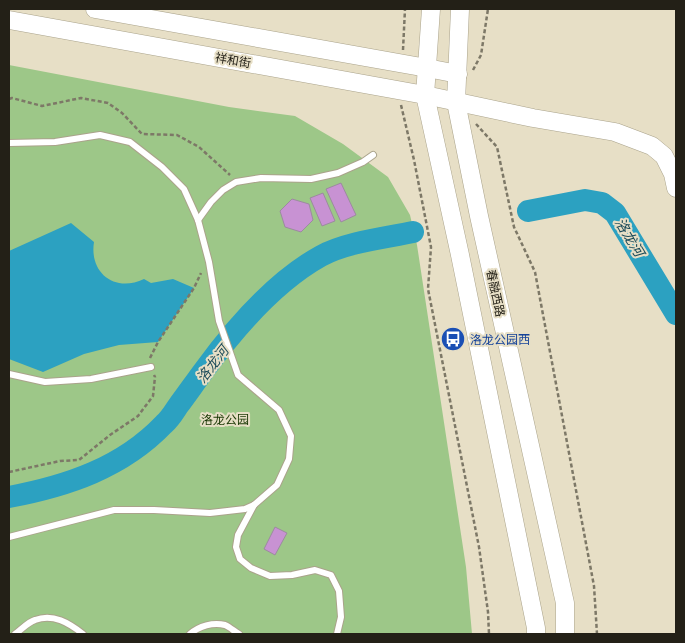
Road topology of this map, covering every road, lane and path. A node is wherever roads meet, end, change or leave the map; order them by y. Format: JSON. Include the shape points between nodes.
{"nodes":[{"id":1,"x":96,"y":9,"type":"edge"},
{"id":2,"x":432,"y":9,"type":"edge"},
{"id":3,"x":460,"y":9,"type":"edge"},
{"id":4,"x":488,"y":9,"type":"edge"},
{"id":5,"x":9,"y":20,"type":"edge"},
{"id":6,"x":427,"y":68,"type":"junction"},
{"id":7,"x":465,"y":73,"type":"junction"},
{"id":8,"x":398,"y":90,"type":"junction"},
{"id":9,"x":425,"y":95,"type":"junction"},
{"id":10,"x":9,"y":99,"type":"edge"},
{"id":11,"x":456,"y":102,"type":"junction"},
{"id":12,"x":474,"y":121,"type":"dead end"},
{"id":13,"x":9,"y":143,"type":"edge"},
{"id":14,"x":373,"y":155,"type":"dead end"},
{"id":15,"x":236,"y":182,"type":"junction"},
{"id":16,"x":676,"y":188,"type":"edge"},
{"id":17,"x":198,"y":220,"type":"junction"},
{"id":18,"x":208,"y":262,"type":"junction"},
{"id":19,"x":151,"y":367,"type":"junction"},
{"id":20,"x":9,"y":374,"type":"edge"},
{"id":21,"x":9,"y":472,"type":"edge"},
{"id":22,"x":254,"y":505,"type":"junction"},
{"id":23,"x":9,"y":537,"type":"edge"},
{"id":24,"x":15,"y":634,"type":"edge"},
{"id":25,"x":83,"y":634,"type":"edge"},
{"id":26,"x":190,"y":634,"type":"edge"},
{"id":27,"x":239,"y":634,"type":"edge"},
{"id":28,"x":337,"y":634,"type":"edge"},
{"id":29,"x":489,"y":634,"type":"edge"},
{"id":30,"x":536,"y":634,"type":"edge"},
{"id":31,"x":565,"y":634,"type":"edge"},
{"id":32,"x":597,"y":634,"type":"edge"}],
"edges":[{"from":1,"to":6,"type":"main road"},
{"from":2,"to":6,"type":"main road"},
{"from":3,"to":7,"type":"main road","name":"春融西路"},
{"from":4,"to":7,"type":"path","via":[[481,55]]},
{"from":5,"to":8,"type":"main road","name":"祥和街"},
{"from":6,"to":7,"type":"main road"},
{"from":6,"to":9,"type":"main road"},
{"from":7,"to":11,"type":"main road","name":"春融西路"},
{"from":8,"to":9,"type":"main road","name":"祥和街"},
{"from":8,"to":29,"type":"path","via":[[429,233],[428,289],[479,546]]},
{"from":9,"to":11,"type":"main road","name":"祥和街"},
{"from":9,"to":30,"type":"main road"},
{"from":10,"to":15,"type":"path","via":[[42,106],[81,98],[108,103],[142,134],[177,135],[200,147]]},
{"from":11,"to":16,"type":"main road","name":"祥和街","via":[[615,132],[652,146],[664,156]]},
{"from":11,"to":31,"type":"main road","name":"春融西路","via":[[565,602]]},
{"from":12,"to":32,"type":"path","via":[[497,147],[514,227],[535,272],[594,586]]},
{"from":13,"to":17,"type":"lane","via":[[55,142],[100,134],[130,142],[184,189]]},
{"from":14,"to":15,"type":"lane","via":[[338,173],[311,179],[261,178]]},
{"from":15,"to":17,"type":"lane","via":[[223,190]]},
{"from":17,"to":18,"type":"lane"},
{"from":18,"to":19,"type":"path","via":[[158,342],[149,360]]},
{"from":18,"to":22,"type":"lane","via":[[219,321],[238,375],[279,410],[291,436],[288,459],[277,485]]},
{"from":19,"to":20,"type":"lane","via":[[91,379],[45,382]]},
{"from":19,"to":21,"type":"path","via":[[155,377],[153,396],[138,416],[79,460]]},
{"from":22,"to":23,"type":"lane","via":[[210,513],[114,510]]},
{"from":22,"to":28,"type":"lane","via":[[238,535],[236,547],[240,559],[270,576],[292,576],[315,570],[331,575],[339,591],[341,617]]},
{"from":24,"to":25,"type":"lane","via":[[34,620],[51,617],[70,624]]},
{"from":26,"to":27,"type":"lane","via":[[207,624],[226,625]]}]}
